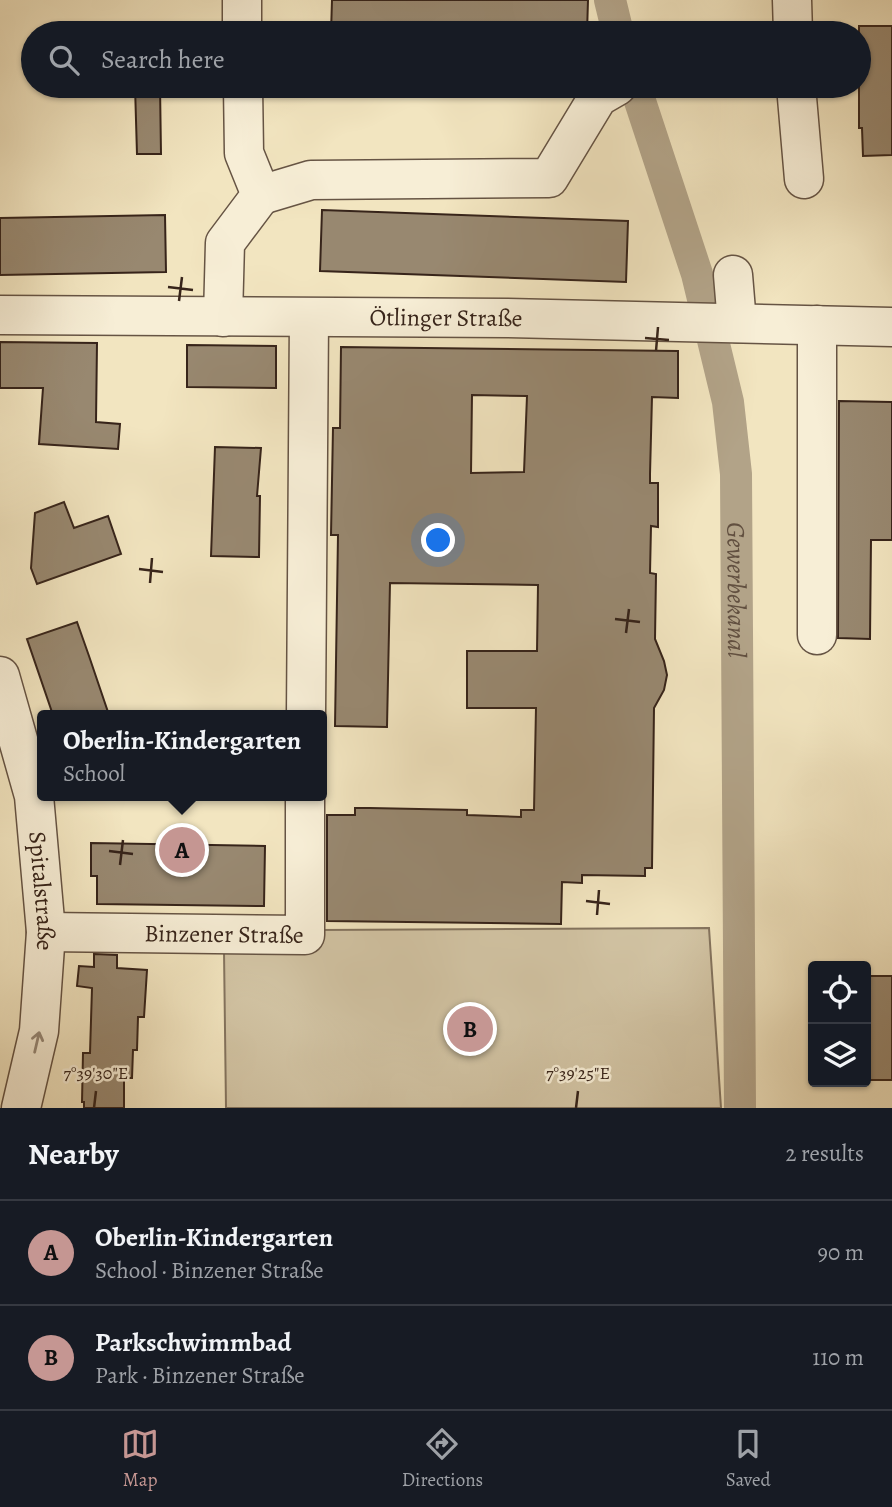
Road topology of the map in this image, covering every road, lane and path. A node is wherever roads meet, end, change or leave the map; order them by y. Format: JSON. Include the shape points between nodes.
{"nodes":[{"id":1,"x":242,"y":0,"type":"edge"},
{"id":2,"x":792,"y":0,"type":"edge"},
{"id":3,"x":242,"y":21,"type":"edge"},
{"id":4,"x":793,"y":21,"type":"edge"},
{"id":5,"x":243,"y":98,"type":"edge"},
{"id":6,"x":597,"y":98,"type":"edge"},
{"id":7,"x":797,"y":98,"type":"edge"},
{"id":8,"x":804,"y":179,"type":"dead end"},
{"id":9,"x":261,"y":195,"type":"junction"},
{"id":10,"x":733,"y":275,"type":"dead end"},
{"id":11,"x":0,"y":315,"type":"edge"},
{"id":12,"x":223,"y":317,"type":"junction"},
{"id":13,"x":309,"y":318,"type":"junction"},
{"id":14,"x":718,"y":324,"type":"junction"},
{"id":15,"x":817,"y":325,"type":"junction"},
{"id":16,"x":892,"y":327,"type":"edge"},
{"id":17,"x":817,"y":635,"type":"dead end"},
{"id":18,"x":0,"y":676,"type":"edge"},
{"id":19,"x":306,"y":710,"type":"edge"},
{"id":20,"x":305,"y":801,"type":"edge"},
{"id":21,"x":46,"y":932,"type":"junction"},
{"id":22,"x":21,"y":1108,"type":"edge"}],
"edges":[{"from":1,"to":3,"type":"street"},
{"from":2,"to":4,"type":"street"},
{"from":5,"to":9,"type":"street","via":[[244,153]]},
{"from":6,"to":9,"type":"street","via":[[549,177],[311,180]]},
{"from":7,"to":8,"type":"street"},
{"from":9,"to":12,"type":"street","via":[[225,243]]},
{"from":10,"to":14,"type":"street"},
{"from":11,"to":12,"type":"street","name":"Ötlinger Straße"},
{"from":12,"to":13,"type":"street","name":"Ötlinger Straße"},
{"from":13,"to":14,"type":"street","name":"Ötlinger Straße"},
{"from":13,"to":19,"type":"street"},
{"from":14,"to":15,"type":"street","name":"Ötlinger Straße"},
{"from":15,"to":16,"type":"street","name":"Ötlinger Straße"},
{"from":15,"to":17,"type":"street"},
{"from":18,"to":21,"type":"street","name":"Spitalstraße","via":[[34,796]]},
{"from":20,"to":21,"type":"street","name":"Binzener Straße","via":[[304,935]]},
{"from":22,"to":21,"type":"street","name":"Spitalstraße","one_way":true,"via":[[39,1031]]}]}
